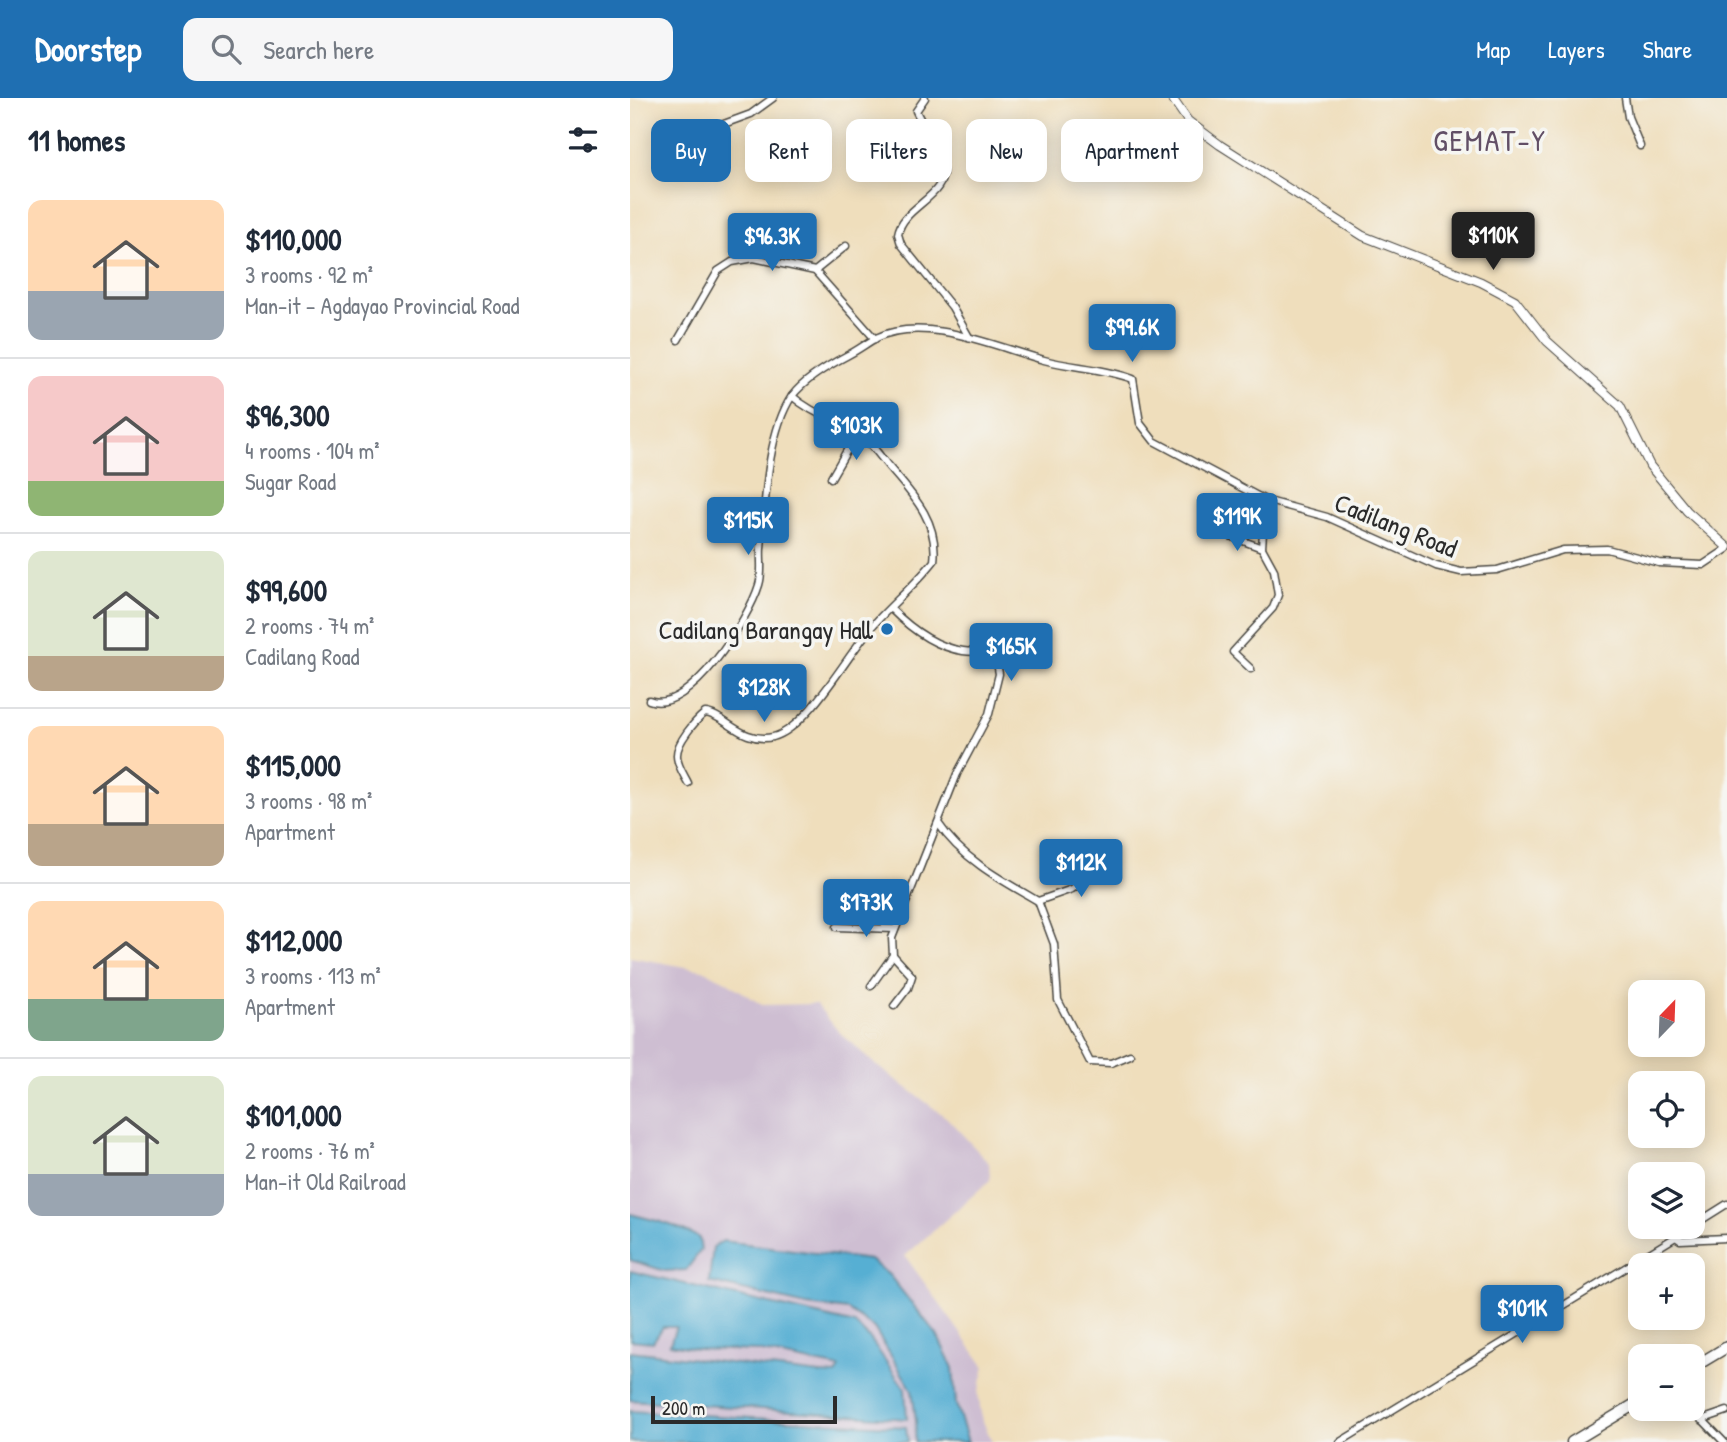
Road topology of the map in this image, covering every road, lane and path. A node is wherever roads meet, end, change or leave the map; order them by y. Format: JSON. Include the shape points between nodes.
{"nodes":[{"id":1,"x":773,"y":98,"type":"edge"},
{"id":2,"x":925,"y":98,"type":"edge"},
{"id":3,"x":1172,"y":98,"type":"edge"},
{"id":4,"x":1625,"y":98,"type":"edge"},
{"id":5,"x":731,"y":121,"type":"edge"},
{"id":6,"x":1640,"y":146,"type":"dead end"},
{"id":7,"x":846,"y":246,"type":"dead end"},
{"id":8,"x":816,"y":271,"type":"junction"},
{"id":9,"x":969,"y":337,"type":"junction"},
{"id":10,"x":875,"y":339,"type":"junction"},
{"id":11,"x":678,"y":340,"type":"dead end"},
{"id":12,"x":792,"y":397,"type":"junction"},
{"id":13,"x":857,"y":433,"type":"junction"},
{"id":14,"x":831,"y":478,"type":"dead end"},
{"id":15,"x":1265,"y":500,"type":"junction"},
{"id":16,"x":1223,"y":533,"type":"dead end"},
{"id":17,"x":1262,"y":548,"type":"junction"},
{"id":18,"x":1727,"y":548,"type":"edge"},
{"id":19,"x":891,"y":609,"type":"junction"},
{"id":20,"x":1251,"y":669,"type":"dead end"},
{"id":21,"x":649,"y":700,"type":"dead end"},
{"id":22,"x":688,"y":783,"type":"dead end"},
{"id":23,"x":937,"y":823,"type":"junction"},
{"id":24,"x":1109,"y":863,"type":"dead end"},
{"id":25,"x":1038,"y":901,"type":"junction"},
{"id":26,"x":837,"y":927,"type":"dead end"},
{"id":27,"x":895,"y":929,"type":"junction"},
{"id":28,"x":893,"y":955,"type":"junction"},
{"id":29,"x":871,"y":986,"type":"dead end"},
{"id":30,"x":894,"y":1006,"type":"dead end"},
{"id":31,"x":1130,"y":1055,"type":"dead end"},
{"id":32,"x":1727,"y":1204,"type":"edge"},
{"id":33,"x":1705,"y":1218,"type":"edge"},
{"id":34,"x":1727,"y":1238,"type":"edge"},
{"id":35,"x":1673,"y":1239,"type":"edge"},
{"id":36,"x":1678,"y":1239,"type":"edge"},
{"id":37,"x":1727,"y":1347,"type":"edge"},
{"id":38,"x":1705,"y":1360,"type":"edge"},
{"id":39,"x":1628,"y":1408,"type":"edge"},
{"id":40,"x":1727,"y":1410,"type":"edge"},
{"id":41,"x":1705,"y":1418,"type":"edge"},
{"id":42,"x":1702,"y":1421,"type":"edge"},
{"id":43,"x":1340,"y":1442,"type":"edge"},
{"id":44,"x":1572,"y":1442,"type":"edge"},
{"id":45,"x":1724,"y":1442,"type":"edge"}],
"edges":[{"from":1,"to":5,"type":"street"},
{"from":2,"to":9,"type":"street","via":[[916,111],[942,163],[942,182],[908,214],[898,234]]},
{"from":3,"to":18,"type":"street","via":[[1188,121],[1220,145],[1363,236],[1515,300],[1547,341],[1620,406],[1650,466],[1687,511]]},
{"from":4,"to":6,"type":"street"},
{"from":7,"to":8,"type":"street"},
{"from":8,"to":10,"type":"street"},
{"from":8,"to":11,"type":"street","via":[[754,258],[732,262],[714,278]]},
{"from":9,"to":10,"type":"street","name":"Cadilang Road","via":[[907,331]]},
{"from":9,"to":15,"type":"street","name":"Cadilang Road","via":[[1041,360],[1133,379],[1140,423],[1154,441]]},
{"from":10,"to":12,"type":"street","name":"Cadilang Road","via":[[806,382]]},
{"from":12,"to":13,"type":"street"},
{"from":12,"to":21,"type":"street","via":[[776,439],[762,572],[753,600],[719,654],[689,690],[672,702]]},
{"from":13,"to":14,"type":"street"},
{"from":13,"to":19,"type":"street","via":[[920,503],[931,526],[934,561]]},
{"from":15,"to":17,"type":"street"},
{"from":15,"to":18,"type":"street","name":"Cadilang Road","via":[[1327,517],[1436,566],[1461,572],[1497,570],[1563,550],[1585,549],[1606,549],[1659,563],[1703,565]]},
{"from":16,"to":17,"type":"street"},
{"from":17,"to":20,"type":"street","via":[[1274,570],[1278,595],[1273,608],[1233,652]]},
{"from":19,"to":22,"type":"street","via":[[874,624],[812,705],[774,737],[760,738],[730,728],[712,713],[697,719],[676,759]]},
{"from":19,"to":23,"type":"street","via":[[907,625],[942,645],[965,652],[986,651],[999,662],[989,714]]},
{"from":23,"to":25,"type":"street","via":[[973,860]]},
{"from":23,"to":27,"type":"street"},
{"from":24,"to":25,"type":"street","via":[[1072,889]]},
{"from":25,"to":31,"type":"street","via":[[1054,944],[1058,1000],[1083,1051],[1090,1062],[1098,1064]]},
{"from":26,"to":27,"type":"street"},
{"from":27,"to":28,"type":"street"},
{"from":28,"to":29,"type":"street"},
{"from":28,"to":30,"type":"street","via":[[912,975]]},
{"from":32,"to":33,"type":"street"},
{"from":34,"to":36,"type":"street"},
{"from":35,"to":43,"type":"street"},
{"from":37,"to":38,"type":"highway"},
{"from":39,"to":44,"type":"highway"},
{"from":40,"to":41,"type":"street"},
{"from":42,"to":45,"type":"street"}]}
